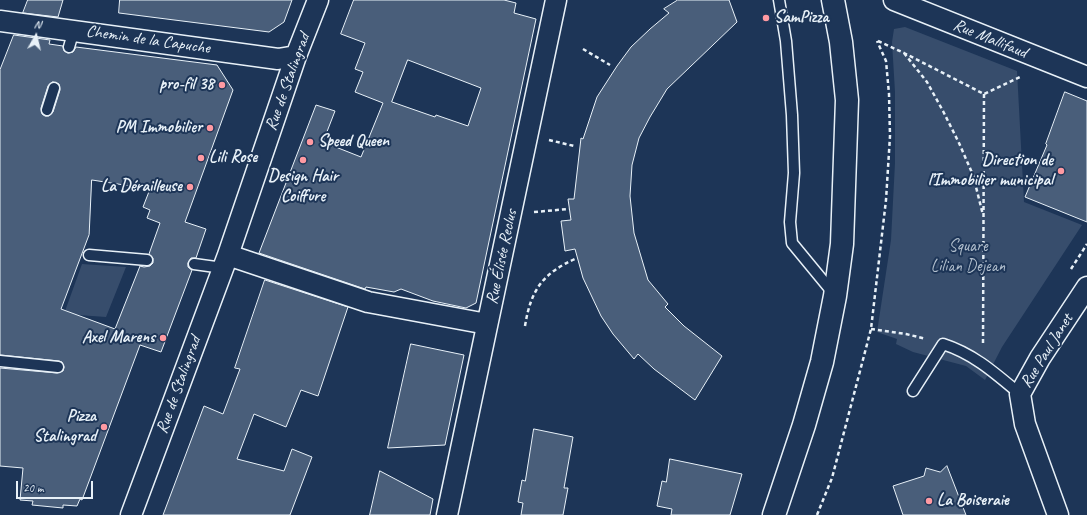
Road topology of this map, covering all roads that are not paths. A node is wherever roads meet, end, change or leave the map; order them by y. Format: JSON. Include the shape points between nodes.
{"nodes":[{"id":1,"x":318,"y":0,"type":"edge"},
{"id":2,"x":556,"y":0,"type":"edge"},
{"id":3,"x":779,"y":0,"type":"edge"},
{"id":4,"x":833,"y":0,"type":"edge"},
{"id":5,"x":894,"y":0,"type":"edge"},
{"id":6,"x":0,"y":21,"type":"edge"},
{"id":7,"x":296,"y":56,"type":"junction"},
{"id":8,"x":1087,"y":77,"type":"edge"},
{"id":9,"x":54,"y":88,"type":"dead end"},
{"id":10,"x":47,"y":110,"type":"dead end"},
{"id":11,"x":89,"y":255,"type":"dead end"},
{"id":12,"x":147,"y":260,"type":"dead end"},
{"id":13,"x":225,"y":261,"type":"junction"},
{"id":14,"x":194,"y":264,"type":"dead end"},
{"id":15,"x":1087,"y":287,"type":"edge"},
{"id":16,"x":835,"y":296,"type":"junction"},
{"id":17,"x":487,"y":324,"type":"junction"},
{"id":18,"x":0,"y":361,"type":"edge"},
{"id":19,"x":58,"y":367,"type":"dead end"},
{"id":20,"x":913,"y":391,"type":"dead end"},
{"id":21,"x":1020,"y":394,"type":"junction"},
{"id":22,"x":131,"y":515,"type":"edge"},
{"id":23,"x":447,"y":515,"type":"edge"},
{"id":24,"x":774,"y":515,"type":"edge"},
{"id":25,"x":1058,"y":515,"type":"edge"}],
"edges":[{"from":1,"to":7,"type":"street","name":"Rue de Stalingrad"},
{"from":2,"to":17,"type":"street","name":"Rue Élisée Reclus"},
{"from":3,"to":16,"type":"lane","via":[[786,41],[792,115],[792,243]]},
{"from":4,"to":16,"type":"street","via":[[841,42],[847,100],[842,244]]},
{"from":5,"to":8,"type":"street","name":"Rue Mallifaud"},
{"from":6,"to":7,"type":"street","name":"Chemin de la Capuche","via":[[71,38],[278,59]]},
{"from":7,"to":13,"type":"street","name":"Rue de Stalingrad"},
{"from":9,"to":10,"type":"lane"},
{"from":11,"to":12,"type":"lane"},
{"from":13,"to":14,"type":"lane"},
{"from":13,"to":17,"type":"street","via":[[368,302]]},
{"from":13,"to":22,"type":"street","name":"Rue de Stalingrad"},
{"from":15,"to":21,"type":"street","name":"Rue Paul Janet","via":[[1040,358]]},
{"from":16,"to":24,"type":"street","via":[[822,362]]},
{"from":17,"to":23,"type":"street","name":"Rue Élisée Reclus"},
{"from":18,"to":19,"type":"lane"},
{"from":20,"to":21,"type":"lane","via":[[943,344],[959,349],[983,364]]},
{"from":21,"to":25,"type":"street","via":[[1025,424]]}]}
